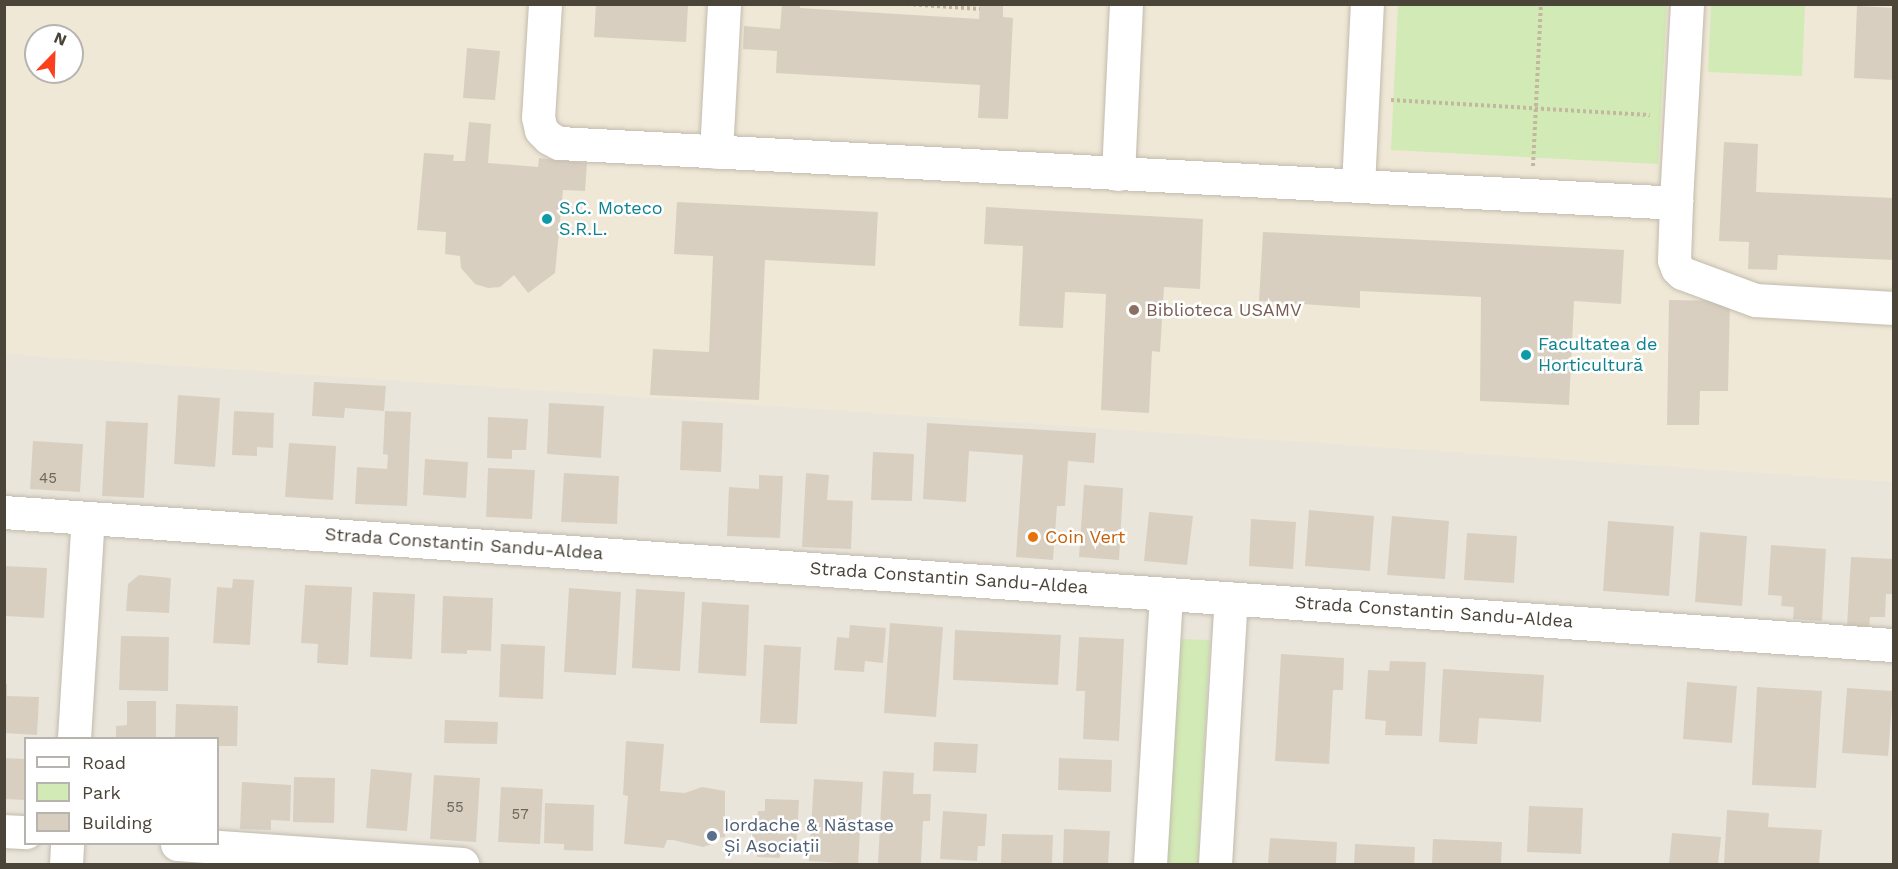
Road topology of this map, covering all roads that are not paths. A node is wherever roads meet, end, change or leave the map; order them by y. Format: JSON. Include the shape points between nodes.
{"nodes":[{"id":1,"x":545,"y":4,"type":"edge"},
{"id":2,"x":724,"y":4,"type":"edge"},
{"id":3,"x":1126,"y":4,"type":"edge"},
{"id":4,"x":1367,"y":4,"type":"edge"},
{"id":5,"x":1688,"y":4,"type":"edge"},
{"id":6,"x":716,"y":152,"type":"junction"},
{"id":7,"x":1118,"y":174,"type":"junction"},
{"id":8,"x":1358,"y":186,"type":"junction"},
{"id":9,"x":1676,"y":203,"type":"junction"},
{"id":10,"x":1893,"y":308,"type":"edge"},
{"id":11,"x":4,"y":512,"type":"edge"},
{"id":12,"x":88,"y":518,"type":"junction"},
{"id":13,"x":1166,"y":594,"type":"junction"},
{"id":14,"x":1231,"y":598,"type":"junction"},
{"id":15,"x":1893,"y":645,"type":"edge"},
{"id":16,"x":74,"y":737,"type":"edge"},
{"id":17,"x":4,"y":831,"type":"edge"},
{"id":18,"x":24,"y":832,"type":"edge"},
{"id":19,"x":67,"y":845,"type":"edge"},
{"id":20,"x":204,"y":845,"type":"edge"},
{"id":21,"x":66,"y":864,"type":"edge"},
{"id":22,"x":462,"y":864,"type":"edge"},
{"id":23,"x":1150,"y":864,"type":"edge"},
{"id":24,"x":1215,"y":864,"type":"edge"}],
"edges":[{"from":1,"to":6,"type":"street","via":[[538,117],[541,130],[549,138],[559,143]]},
{"from":2,"to":6,"type":"street"},
{"from":3,"to":7,"type":"street"},
{"from":4,"to":8,"type":"street"},
{"from":5,"to":9,"type":"street"},
{"from":6,"to":7,"type":"street"},
{"from":7,"to":8,"type":"street"},
{"from":8,"to":9,"type":"street"},
{"from":9,"to":10,"type":"street","via":[[1674,260],[1682,273],[1755,300]]},
{"from":11,"to":12,"type":"street","name":"Strada Constantin Sandu-Aldea"},
{"from":12,"to":13,"type":"street","name":"Strada Constantin Sandu-Aldea"},
{"from":12,"to":16,"type":"street"},
{"from":13,"to":14,"type":"street","name":"Strada Constantin Sandu-Aldea"},
{"from":13,"to":23,"type":"street"},
{"from":14,"to":15,"type":"street","name":"Strada Constantin Sandu-Aldea"},
{"from":14,"to":24,"type":"street"},
{"from":17,"to":18,"type":"street"},
{"from":19,"to":21,"type":"street"},
{"from":20,"to":22,"type":"street"}]}
